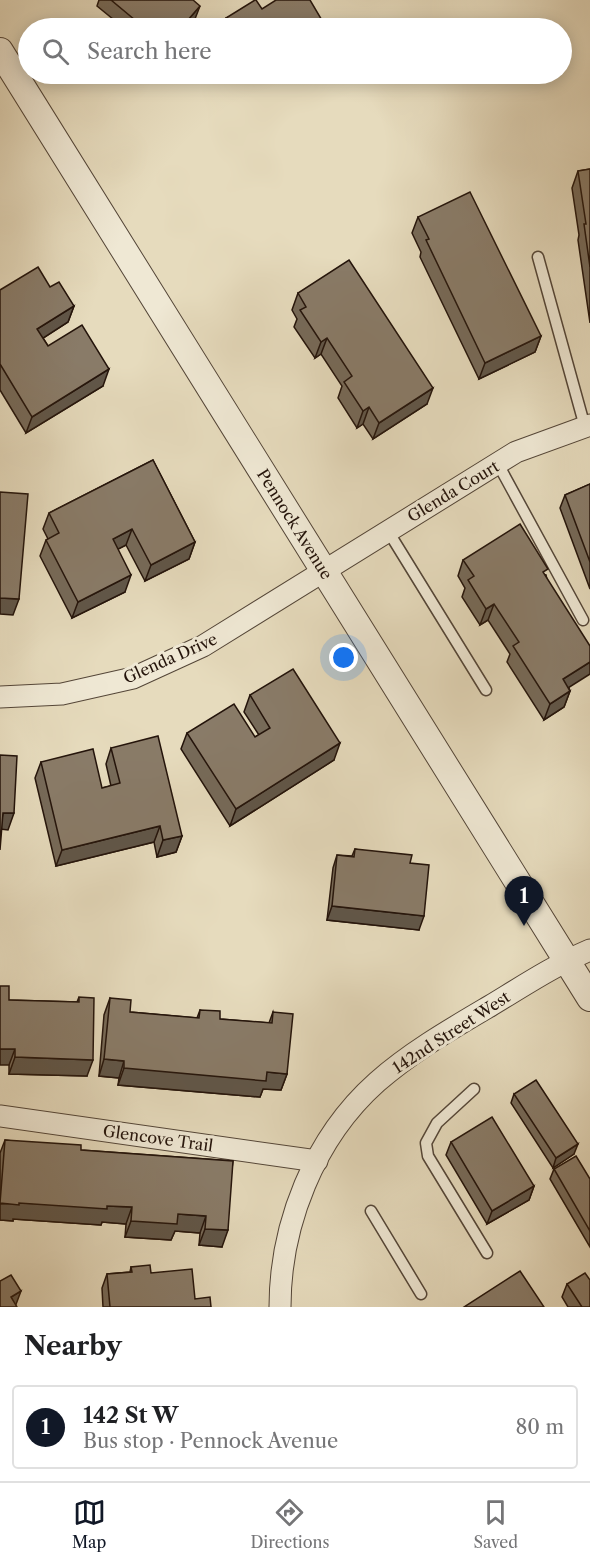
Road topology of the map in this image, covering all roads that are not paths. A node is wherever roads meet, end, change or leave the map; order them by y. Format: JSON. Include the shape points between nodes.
{"nodes":[{"id":1,"x":0,"y":51,"type":"edge"},
{"id":2,"x":18,"y":80,"type":"edge"},
{"id":3,"x":21,"y":84,"type":"edge"},
{"id":4,"x":538,"y":257,"type":"dead end"},
{"id":5,"x":587,"y":426,"type":"edge"},
{"id":6,"x":498,"y":464,"type":"junction"},
{"id":7,"x":388,"y":531,"type":"junction"},
{"id":8,"x":324,"y":571,"type":"junction"},
{"id":9,"x":583,"y":620,"type":"dead end"},
{"id":10,"x":486,"y":690,"type":"dead end"},
{"id":11,"x":0,"y":697,"type":"edge"},
{"id":12,"x":590,"y":950,"type":"edge"},
{"id":13,"x":566,"y":960,"type":"junction"},
{"id":14,"x":590,"y":998,"type":"edge"},
{"id":15,"x":474,"y":1089,"type":"dead end"},
{"id":16,"x":0,"y":1116,"type":"edge"},
{"id":17,"x":317,"y":1161,"type":"junction"},
{"id":18,"x":371,"y":1211,"type":"dead end"},
{"id":19,"x":487,"y":1253,"type":"dead end"},
{"id":20,"x":421,"y":1294,"type":"dead end"},
{"id":21,"x":280,"y":1307,"type":"edge"}],
"edges":[{"from":1,"to":2,"type":"street","name":"Pennock Avenue"},
{"from":3,"to":8,"type":"street","name":"Pennock Avenue"},
{"from":4,"to":5,"type":"lane"},
{"from":5,"to":6,"type":"street","name":"Glenda Court","via":[[516,452]]},
{"from":6,"to":7,"type":"street","name":"Glenda Court"},
{"from":6,"to":9,"type":"lane"},
{"from":7,"to":8,"type":"street","name":"Glenda Court"},
{"from":7,"to":10,"type":"lane"},
{"from":8,"to":11,"type":"street","name":"Glenda Drive","via":[[203,646],[133,678],[62,694]]},
{"from":8,"to":13,"type":"street","name":"Pennock Avenue"},
{"from":12,"to":13,"type":"street","name":"142nd Street West"},
{"from":13,"to":14,"type":"street","name":"Pennock Avenue"},
{"from":13,"to":17,"type":"street","name":"142nd Street West","via":[[444,1033],[391,1070],[353,1107]]},
{"from":15,"to":19,"type":"lane","via":[[437,1123],[426,1143],[428,1156]]},
{"from":16,"to":17,"type":"street","name":"Glencove Trail"},
{"from":17,"to":21,"type":"street","name":"142nd Street West","via":[[290,1227]]},
{"from":18,"to":20,"type":"lane"}]}
